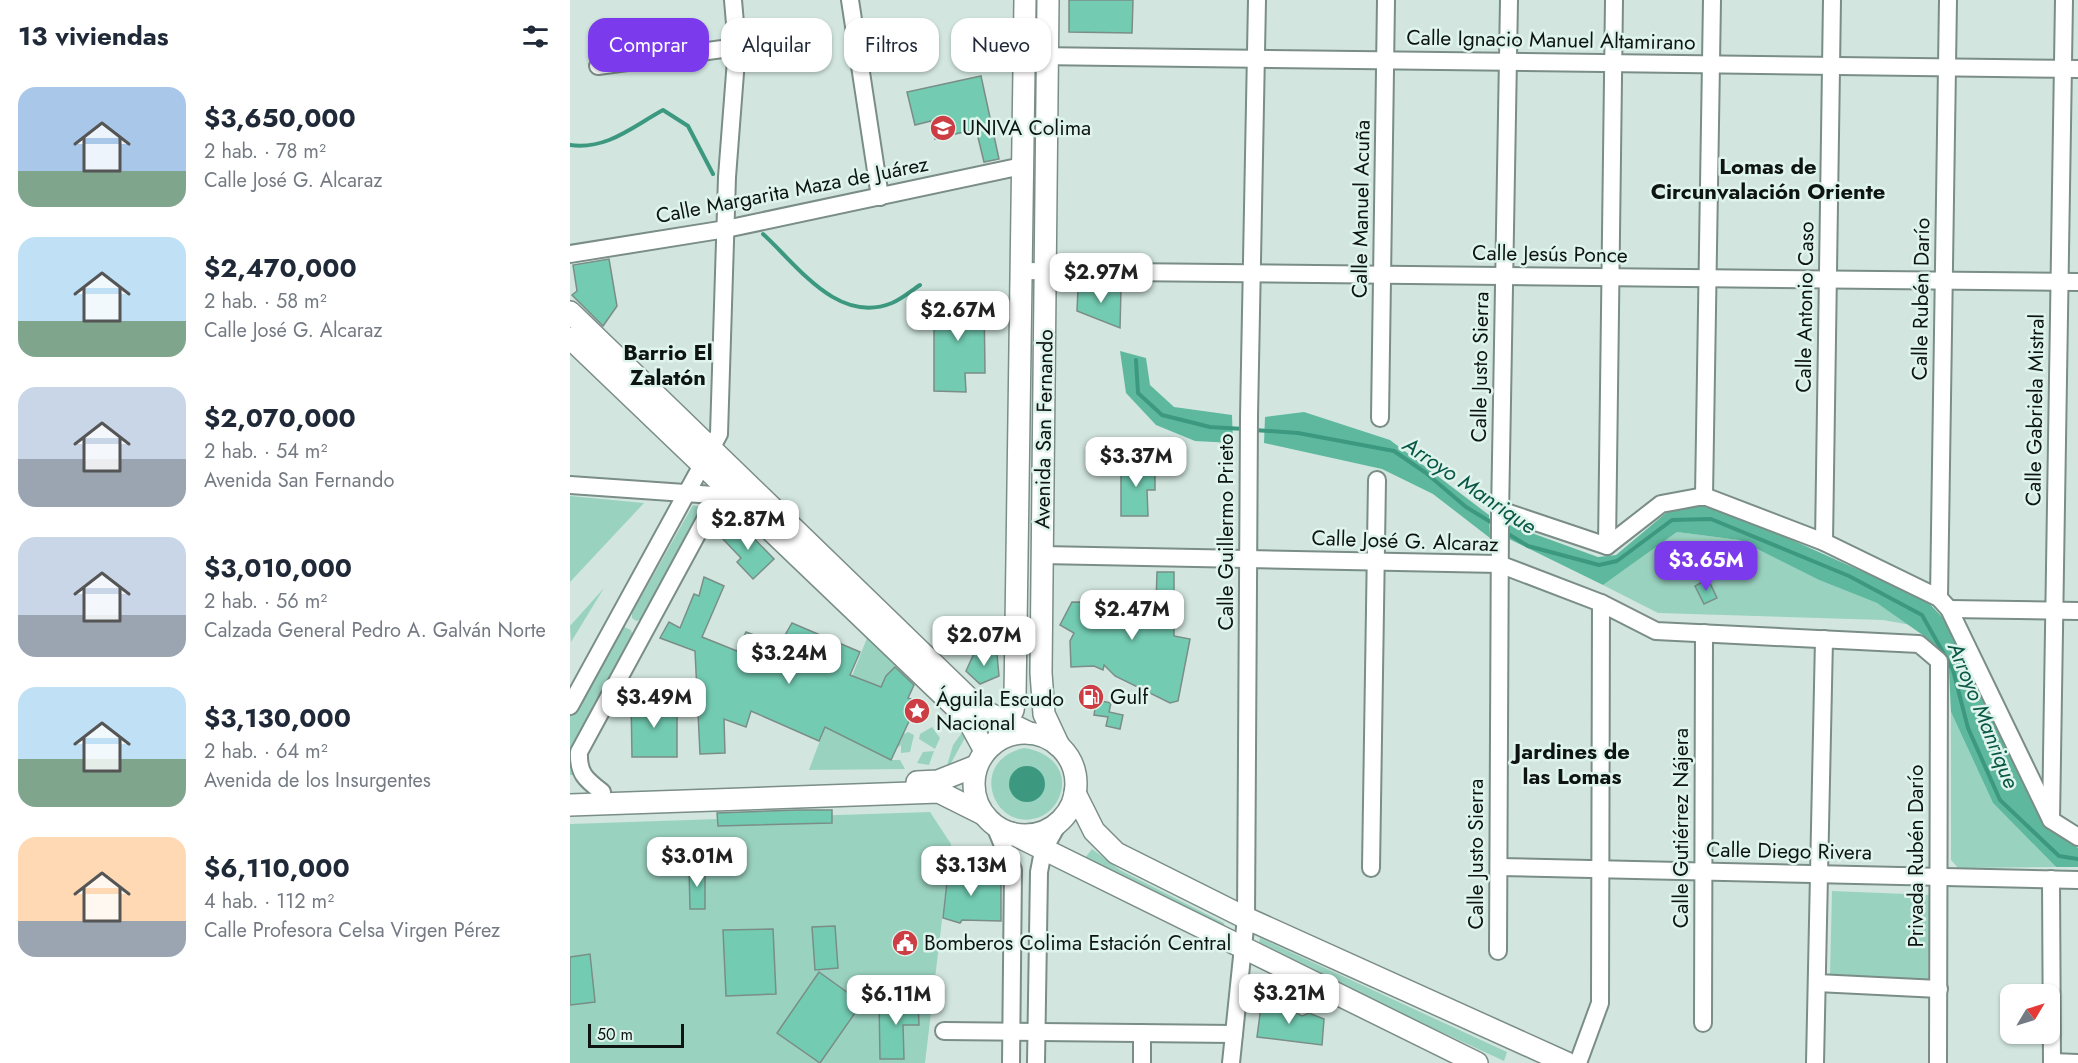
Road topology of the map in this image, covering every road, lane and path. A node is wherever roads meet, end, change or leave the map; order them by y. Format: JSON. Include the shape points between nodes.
{"nodes":[{"id":1,"x":733,"y":0,"type":"edge"},
{"id":2,"x":850,"y":0,"type":"edge"},
{"id":3,"x":1014,"y":0,"type":"edge"},
{"id":4,"x":1025,"y":0,"type":"edge"},
{"id":5,"x":1048,"y":0,"type":"edge"},
{"id":6,"x":1257,"y":0,"type":"edge"},
{"id":7,"x":1386,"y":0,"type":"edge"},
{"id":8,"x":1509,"y":0,"type":"edge"},
{"id":9,"x":1614,"y":0,"type":"edge"},
{"id":10,"x":1712,"y":0,"type":"edge"},
{"id":11,"x":1832,"y":0,"type":"edge"},
{"id":12,"x":1948,"y":0,"type":"edge"},
{"id":13,"x":2064,"y":0,"type":"edge"},
{"id":14,"x":735,"y":18,"type":"edge"},
{"id":15,"x":1022,"y":18,"type":"edge"},
{"id":16,"x":1025,"y":18,"type":"edge"},
{"id":17,"x":1048,"y":18,"type":"edge"},
{"id":18,"x":1051,"y":56,"type":"edge"},
{"id":19,"x":1256,"y":59,"type":"junction"},
{"id":20,"x":1385,"y":60,"type":"junction"},
{"id":21,"x":1508,"y":62,"type":"junction"},
{"id":22,"x":1613,"y":63,"type":"junction"},
{"id":23,"x":1711,"y":64,"type":"junction"},
{"id":24,"x":1831,"y":66,"type":"junction"},
{"id":25,"x":1947,"y":67,"type":"junction"},
{"id":26,"x":2071,"y":69,"type":"edge"},
{"id":27,"x":735,"y":72,"type":"edge"},
{"id":28,"x":1024,"y":72,"type":"edge"},
{"id":29,"x":1047,"y":72,"type":"edge"},
{"id":30,"x":1022,"y":166,"type":"junction"},
{"id":31,"x":880,"y":197,"type":"junction"},
{"id":32,"x":726,"y":229,"type":"junction"},
{"id":33,"x":570,"y":254,"type":"edge"},
{"id":34,"x":1021,"y":271,"type":"junction"},
{"id":35,"x":1045,"y":271,"type":"junction"},
{"id":36,"x":1252,"y":273,"type":"junction"},
{"id":37,"x":1382,"y":275,"type":"junction"},
{"id":38,"x":1504,"y":276,"type":"junction"},
{"id":39,"x":1611,"y":277,"type":"junction"},
{"id":40,"x":1708,"y":278,"type":"junction"},
{"id":41,"x":1828,"y":280,"type":"junction"},
{"id":42,"x":1944,"y":281,"type":"junction"},
{"id":43,"x":2060,"y":282,"type":"junction"},
{"id":44,"x":2078,"y":282,"type":"edge"},
{"id":45,"x":570,"y":312,"type":"edge"},
{"id":46,"x":570,"y":338,"type":"edge"},
{"id":47,"x":1380,"y":418,"type":"dead end"},
{"id":48,"x":713,"y":460,"type":"junction"},
{"id":49,"x":1043,"y":466,"type":"junction"},
{"id":50,"x":1018,"y":467,"type":"junction"},
{"id":51,"x":1377,"y":480,"type":"dead end"},
{"id":52,"x":570,"y":485,"type":"edge"},
{"id":53,"x":689,"y":493,"type":"junction"},
{"id":54,"x":725,"y":493,"type":"junction"},
{"id":55,"x":1704,"y":496,"type":"junction"},
{"id":56,"x":1500,"y":513,"type":"junction"},
{"id":57,"x":1824,"y":542,"type":"junction"},
{"id":58,"x":1607,"y":546,"type":"junction"},
{"id":59,"x":1042,"y":555,"type":"junction"},
{"id":60,"x":1499,"y":557,"type":"junction"},
{"id":61,"x":1248,"y":558,"type":"junction"},
{"id":62,"x":1375,"y":563,"type":"junction"},
{"id":63,"x":1601,"y":603,"type":"junction"},
{"id":64,"x":1944,"y":604,"type":"junction"},
{"id":65,"x":2055,"y":611,"type":"junction"},
{"id":66,"x":2078,"y":611,"type":"edge"},
{"id":67,"x":620,"y":617,"type":"junction"},
{"id":68,"x":644,"y":630,"type":"junction"},
{"id":69,"x":1704,"y":633,"type":"junction"},
{"id":70,"x":1824,"y":639,"type":"junction"},
{"id":71,"x":1929,"y":653,"type":"joint"},
{"id":72,"x":570,"y":706,"type":"edge"},
{"id":73,"x":991,"y":745,"type":"junction"},
{"id":74,"x":1059,"y":746,"type":"junction"},
{"id":75,"x":570,"y":792,"type":"edge"},
{"id":76,"x":602,"y":792,"type":"junction"},
{"id":77,"x":1075,"y":793,"type":"junction"},
{"id":78,"x":570,"y":805,"type":"edge"},
{"id":79,"x":2051,"y":820,"type":"junction"},
{"id":80,"x":1059,"y":822,"type":"junction"},
{"id":81,"x":996,"y":824,"type":"junction"},
{"id":82,"x":2078,"y":837,"type":"edge"},
{"id":83,"x":1043,"y":851,"type":"junction"},
{"id":84,"x":1498,"y":867,"type":"junction"},
{"id":85,"x":1371,"y":868,"type":"dead end"},
{"id":86,"x":1602,"y":869,"type":"junction"},
{"id":87,"x":1703,"y":871,"type":"junction"},
{"id":88,"x":1819,"y":874,"type":"junction"},
{"id":89,"x":1938,"y":877,"type":"junction"},
{"id":90,"x":2051,"y":879,"type":"junction"},
{"id":91,"x":2078,"y":880,"type":"edge"},
{"id":92,"x":1246,"y":918,"type":"junction"},
{"id":93,"x":1242,"y":950,"type":"junction"},
{"id":94,"x":1498,"y":951,"type":"dead end"},
{"id":95,"x":1817,"y":983,"type":"junction"},
{"id":96,"x":1939,"y":989,"type":"junction"},
{"id":97,"x":1703,"y":1023,"type":"dead end"},
{"id":98,"x":944,"y":1031,"type":"dead end"},
{"id":99,"x":1012,"y":1032,"type":"junction"},
{"id":100,"x":1036,"y":1032,"type":"junction"},
{"id":101,"x":1142,"y":1033,"type":"junction"},
{"id":102,"x":1234,"y":1034,"type":"junction"},
{"id":103,"x":1011,"y":1063,"type":"edge"},
{"id":104,"x":1036,"y":1063,"type":"edge"},
{"id":105,"x":1142,"y":1063,"type":"edge"},
{"id":106,"x":1231,"y":1063,"type":"edge"},
{"id":107,"x":1477,"y":1063,"type":"edge"},
{"id":108,"x":1566,"y":1063,"type":"edge"},
{"id":109,"x":1578,"y":1063,"type":"edge"},
{"id":110,"x":1815,"y":1063,"type":"edge"},
{"id":111,"x":1938,"y":1063,"type":"edge"},
{"id":112,"x":2052,"y":1063,"type":"edge"},
{"id":113,"x":2078,"y":1063,"type":"edge"}],
"edges":[{"from":1,"to":14,"type":"street"},
{"from":2,"to":31,"type":"street"},
{"from":3,"to":15,"type":"street"},
{"from":4,"to":16,"type":"main road","name":"Avenida San Fernando"},
{"from":5,"to":17,"type":"main road","name":"Avenida San Fernando"},
{"from":6,"to":19,"type":"street","name":"Calle Guillermo Prieto"},
{"from":7,"to":20,"type":"street","name":"Calle Manuel Acuña"},
{"from":8,"to":21,"type":"street","name":"Calle Justo Sierra"},
{"from":9,"to":22,"type":"street"},
{"from":10,"to":23,"type":"street"},
{"from":11,"to":24,"type":"street","name":"Calle Antonio Caso"},
{"from":12,"to":25,"type":"street","name":"Calle Rubén Darío"},
{"from":13,"to":26,"type":"street","name":"Calle Gabriela Mistral"},
{"from":18,"to":19,"type":"street","name":"Calle Ignacio Manuel Altamirano"},
{"from":19,"to":20,"type":"street","name":"Calle Ignacio Manuel Altamirano"},
{"from":19,"to":36,"type":"street","name":"Calle Guillermo Prieto"},
{"from":20,"to":21,"type":"street","name":"Calle Ignacio Manuel Altamirano"},
{"from":20,"to":37,"type":"street","name":"Calle Manuel Acuña"},
{"from":21,"to":22,"type":"street","name":"Calle Ignacio Manuel Altamirano"},
{"from":21,"to":38,"type":"street","name":"Calle Justo Sierra"},
{"from":22,"to":23,"type":"street","name":"Calle Ignacio Manuel Altamirano"},
{"from":22,"to":39,"type":"street"},
{"from":23,"to":24,"type":"street","name":"Calle Ignacio Manuel Altamirano"},
{"from":23,"to":40,"type":"street"},
{"from":24,"to":25,"type":"street","name":"Calle Ignacio Manuel Altamirano"},
{"from":24,"to":41,"type":"street","name":"Calle Antonio Caso"},
{"from":25,"to":26,"type":"street","name":"Calle Ignacio Manuel Altamirano"},
{"from":25,"to":42,"type":"street","name":"Calle Rubén Darío"},
{"from":26,"to":43,"type":"street","name":"Calle Gabriela Mistral"},
{"from":27,"to":32,"type":"street"},
{"from":28,"to":30,"type":"main road","name":"Avenida San Fernando"},
{"from":29,"to":35,"type":"main road","name":"Avenida San Fernando"},
{"from":30,"to":31,"type":"street","name":"Calle Margarita Maza de Juárez"},
{"from":30,"to":34,"type":"main road","name":"Avenida San Fernando"},
{"from":31,"to":32,"type":"street","name":"Calle Margarita Maza de Juárez"},
{"from":32,"to":33,"type":"street","name":"Calle Margarita Maza de Juárez"},
{"from":32,"to":48,"type":"street","via":[[719,434]]},
{"from":34,"to":35,"type":"street","name":"Calle Jesús Ponce"},
{"from":34,"to":50,"type":"main road","name":"Avenida San Fernando"},
{"from":35,"to":36,"type":"street","name":"Calle Jesús Ponce"},
{"from":35,"to":49,"type":"main road","name":"Avenida San Fernando"},
{"from":36,"to":37,"type":"street","name":"Calle Jesús Ponce"},
{"from":36,"to":61,"type":"street","name":"Calle Guillermo Prieto"},
{"from":37,"to":38,"type":"street","name":"Calle Jesús Ponce"},
{"from":37,"to":47,"type":"street","name":"Calle Manuel Acuña"},
{"from":38,"to":39,"type":"street","name":"Calle Jesús Ponce"},
{"from":38,"to":56,"type":"street","name":"Calle Justo Sierra"},
{"from":39,"to":40,"type":"street","name":"Calle Jesús Ponce"},
{"from":39,"to":58,"type":"street"},
{"from":40,"to":41,"type":"street","name":"Calle Jesús Ponce"},
{"from":40,"to":55,"type":"street"},
{"from":41,"to":42,"type":"street","name":"Calle Jesús Ponce"},
{"from":41,"to":57,"type":"street","name":"Calle Antonio Caso"},
{"from":42,"to":43,"type":"street","name":"Calle Jesús Ponce"},
{"from":42,"to":64,"type":"street","name":"Calle Rubén Darío"},
{"from":43,"to":44,"type":"street","name":"Calle Jesús Ponce"},
{"from":43,"to":65,"type":"street","name":"Calle Gabriela Mistral"},
{"from":45,"to":48,"type":"main road"},
{"from":46,"to":48,"type":"main road"},
{"from":48,"to":53,"type":"street"},
{"from":48,"to":54,"type":"main road"},
{"from":48,"to":73,"type":"main road","via":[[980,709]]},
{"from":49,"to":50,"type":"main road"},
{"from":49,"to":59,"type":"main road","name":"Avenida San Fernando"},
{"from":50,"to":73,"type":"main road","name":"Avenida San Fernando","via":[[1015,696],[1013,710]]},
{"from":51,"to":62,"type":"street"},
{"from":52,"to":53,"type":"street"},
{"from":53,"to":54,"type":"street"},
{"from":53,"to":67,"type":"street"},
{"from":54,"to":68,"type":"street"},
{"from":54,"to":73,"type":"main road","via":[[967,718]]},
{"from":55,"to":57,"type":"street"},
{"from":55,"to":58,"type":"street","via":[[1661,504]]},
{"from":56,"to":58,"type":"street"},
{"from":56,"to":60,"type":"street","name":"Calle Justo Sierra"},
{"from":57,"to":64,"type":"street"},
{"from":59,"to":61,"type":"street","name":"Calle José G. Alcaraz"},
{"from":59,"to":74,"type":"main road","name":"Avenida San Fernando","via":[[1041,697],[1044,714]]},
{"from":60,"to":62,"type":"street","name":"Calle José G. Alcaraz"},
{"from":60,"to":63,"type":"street","name":"Calle José G. Alcaraz"},
{"from":60,"to":84,"type":"street","name":"Calle Justo Sierra"},
{"from":61,"to":62,"type":"street","name":"Calle José G. Alcaraz"},
{"from":61,"to":92,"type":"street","name":"Calle Guillermo Prieto"},
{"from":62,"to":85,"type":"street"},
{"from":63,"to":69,"type":"street","name":"Calle José G. Alcaraz","via":[[1656,631]]},
{"from":63,"to":86,"type":"street"},
{"from":64,"to":65,"type":"street"},
{"from":64,"to":79,"type":"street"},
{"from":65,"to":66,"type":"street"},
{"from":65,"to":79,"type":"street","name":"Calle Gabriela Mistral"},
{"from":67,"to":68,"type":"street"},
{"from":67,"to":72,"type":"street"},
{"from":68,"to":76,"type":"street","via":[[579,752],[578,767]]},
{"from":69,"to":70,"type":"street","name":"Calle José G. Alcaraz"},
{"from":69,"to":87,"type":"street","name":"Calle Gutiérrez Nájera"},
{"from":70,"to":71,"type":"street","name":"Calle José G. Alcaraz","via":[[1919,644]]},
{"from":70,"to":88,"type":"street"},
{"from":71,"to":89,"type":"street","name":"Privada Rubén Darío","via":[[1939,661]]},
{"from":73,"to":74,"type":"main road","via":[[1012,734],[1029,733]]},
{"from":73,"to":76,"type":"main road","via":[[938,781]]},
{"from":73,"to":81,"type":"main road","via":[[973,782],[976,799]]},
{"from":74,"to":77,"type":"main road","via":[[1070,759]]},
{"from":75,"to":76,"type":"main road"},
{"from":77,"to":80,"type":"main road","via":[[1070,809]]},
{"from":77,"to":92,"type":"main road","via":[[1094,831],[1116,853]]},
{"from":78,"to":81,"type":"main road","via":[[939,792]]},
{"from":79,"to":82,"type":"street"},
{"from":80,"to":81,"type":"main road","via":[[1028,836]]},
{"from":80,"to":83,"type":"street"},
{"from":81,"to":83,"type":"main road"},
{"from":81,"to":99,"type":"street","via":[[1013,870]]},
{"from":83,"to":93,"type":"main road"},
{"from":83,"to":100,"type":"street","via":[[1039,872]]},
{"from":84,"to":86,"type":"street","name":"Calle Diego Rivera"},
{"from":84,"to":94,"type":"street","name":"Calle Justo Sierra"},
{"from":86,"to":87,"type":"street","name":"Calle Diego Rivera"},
{"from":86,"to":109,"type":"street","via":[[1600,1003]]},
{"from":87,"to":88,"type":"street","name":"Calle Diego Rivera"},
{"from":87,"to":97,"type":"street","name":"Calle Gutiérrez Nájera"},
{"from":88,"to":89,"type":"street","name":"Calle Diego Rivera"},
{"from":88,"to":95,"type":"street"},
{"from":89,"to":90,"type":"street","name":"Calle Diego Rivera"},
{"from":89,"to":96,"type":"street","name":"Privada Rubén Darío"},
{"from":90,"to":91,"type":"street","name":"Calle Diego Rivera"},
{"from":90,"to":112,"type":"street"},
{"from":92,"to":93,"type":"street","name":"Calle Guillermo Prieto"},
{"from":92,"to":108,"type":"main road"},
{"from":93,"to":102,"type":"street","name":"Calle Guillermo Prieto"},
{"from":93,"to":107,"type":"main road"},
{"from":95,"to":96,"type":"street"},
{"from":95,"to":110,"type":"street"},
{"from":96,"to":111,"type":"street","name":"Privada Rubén Darío"},
{"from":98,"to":99,"type":"street"},
{"from":99,"to":100,"type":"street"},
{"from":99,"to":103,"type":"street"},
{"from":100,"to":101,"type":"street"},
{"from":100,"to":104,"type":"street"},
{"from":101,"to":102,"type":"street"},
{"from":101,"to":105,"type":"street"},
{"from":102,"to":106,"type":"street","name":"Calle Guillermo Prieto"},
{"from":112,"to":113,"type":"street"}]}
